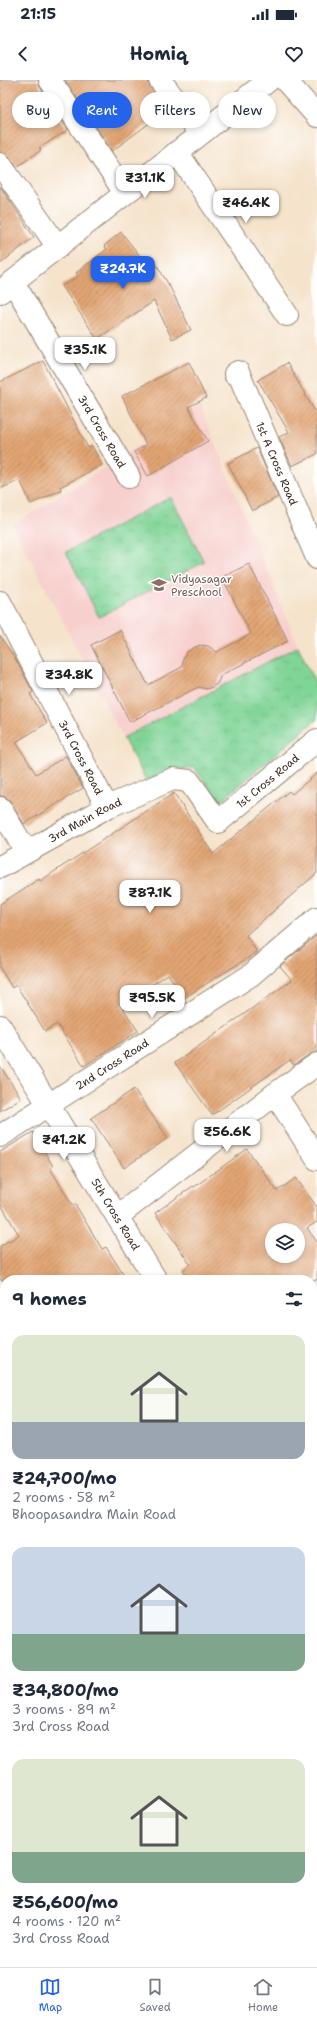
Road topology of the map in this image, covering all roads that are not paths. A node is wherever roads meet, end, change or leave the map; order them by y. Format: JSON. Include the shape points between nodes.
{"nodes":[{"id":1,"x":50,"y":80,"type":"edge"},
{"id":2,"x":160,"y":80,"type":"edge"},
{"id":3,"x":269,"y":80,"type":"edge"},
{"id":4,"x":284,"y":80,"type":"edge"},
{"id":5,"x":317,"y":116,"type":"edge"},
{"id":6,"x":200,"y":133,"type":"junction"},
{"id":7,"x":177,"y":152,"type":"junction"},
{"id":8,"x":0,"y":164,"type":"edge"},
{"id":9,"x":126,"y":193,"type":"junction"},
{"id":10,"x":58,"y":247,"type":"junction"},
{"id":11,"x":6,"y":287,"type":"edge"},
{"id":12,"x":287,"y":315,"type":"dead end"},
{"id":13,"x":235,"y":374,"type":"dead end"},
{"id":14,"x":129,"y":477,"type":"dead end"},
{"id":15,"x":317,"y":558,"type":"edge"},
{"id":16,"x":0,"y":602,"type":"edge"},
{"id":17,"x":317,"y":740,"type":"edge"},
{"id":18,"x":173,"y":779,"type":"joint"},
{"id":19,"x":107,"y":807,"type":"junction"},
{"id":20,"x":0,"y":808,"type":"edge"},
{"id":21,"x":26,"y":851,"type":"junction"},
{"id":22,"x":0,"y":867,"type":"edge"},
{"id":23,"x":317,"y":918,"type":"edge"},
{"id":24,"x":0,"y":1026,"type":"edge"},
{"id":25,"x":317,"y":1064,"type":"edge"},
{"id":26,"x":275,"y":1094,"type":"junction"},
{"id":27,"x":49,"y":1106,"type":"junction"},
{"id":28,"x":0,"y":1136,"type":"edge"},
{"id":29,"x":317,"y":1159,"type":"edge"},
{"id":30,"x":118,"y":1216,"type":"junction"},
{"id":31,"x":153,"y":1275,"type":"edge"}],
"edges":[{"from":1,"to":9,"type":"street"},
{"from":2,"to":6,"type":"street"},
{"from":3,"to":6,"type":"street"},
{"from":4,"to":5,"type":"street"},
{"from":6,"to":7,"type":"street"},
{"from":7,"to":9,"type":"street"},
{"from":7,"to":12,"type":"street"},
{"from":8,"to":10,"type":"street"},
{"from":9,"to":10,"type":"street"},
{"from":10,"to":11,"type":"street"},
{"from":11,"to":14,"type":"street","name":"3rd Cross Road"},
{"from":13,"to":15,"type":"street","name":"1st A Cross Road","via":[[238,372]]},
{"from":16,"to":19,"type":"street","name":"3rd Cross Road"},
{"from":17,"to":18,"type":"street","name":"1st Cross Road","via":[[218,822],[189,781]]},
{"from":18,"to":19,"type":"street","name":"3rd Main Road"},
{"from":19,"to":21,"type":"street","name":"3rd Main Road"},
{"from":20,"to":21,"type":"street"},
{"from":21,"to":22,"type":"street","name":"3rd Main Road"},
{"from":23,"to":27,"type":"street","name":"2nd Cross Road","via":[[251,975]]},
{"from":24,"to":27,"type":"street","name":"5th Cross Road"},
{"from":25,"to":26,"type":"street"},
{"from":26,"to":29,"type":"street"},
{"from":26,"to":30,"type":"street"},
{"from":27,"to":28,"type":"street","name":"2nd Cross Road"},
{"from":27,"to":30,"type":"street","name":"5th Cross Road"},
{"from":30,"to":31,"type":"street","name":"5th Cross Road"}]}
